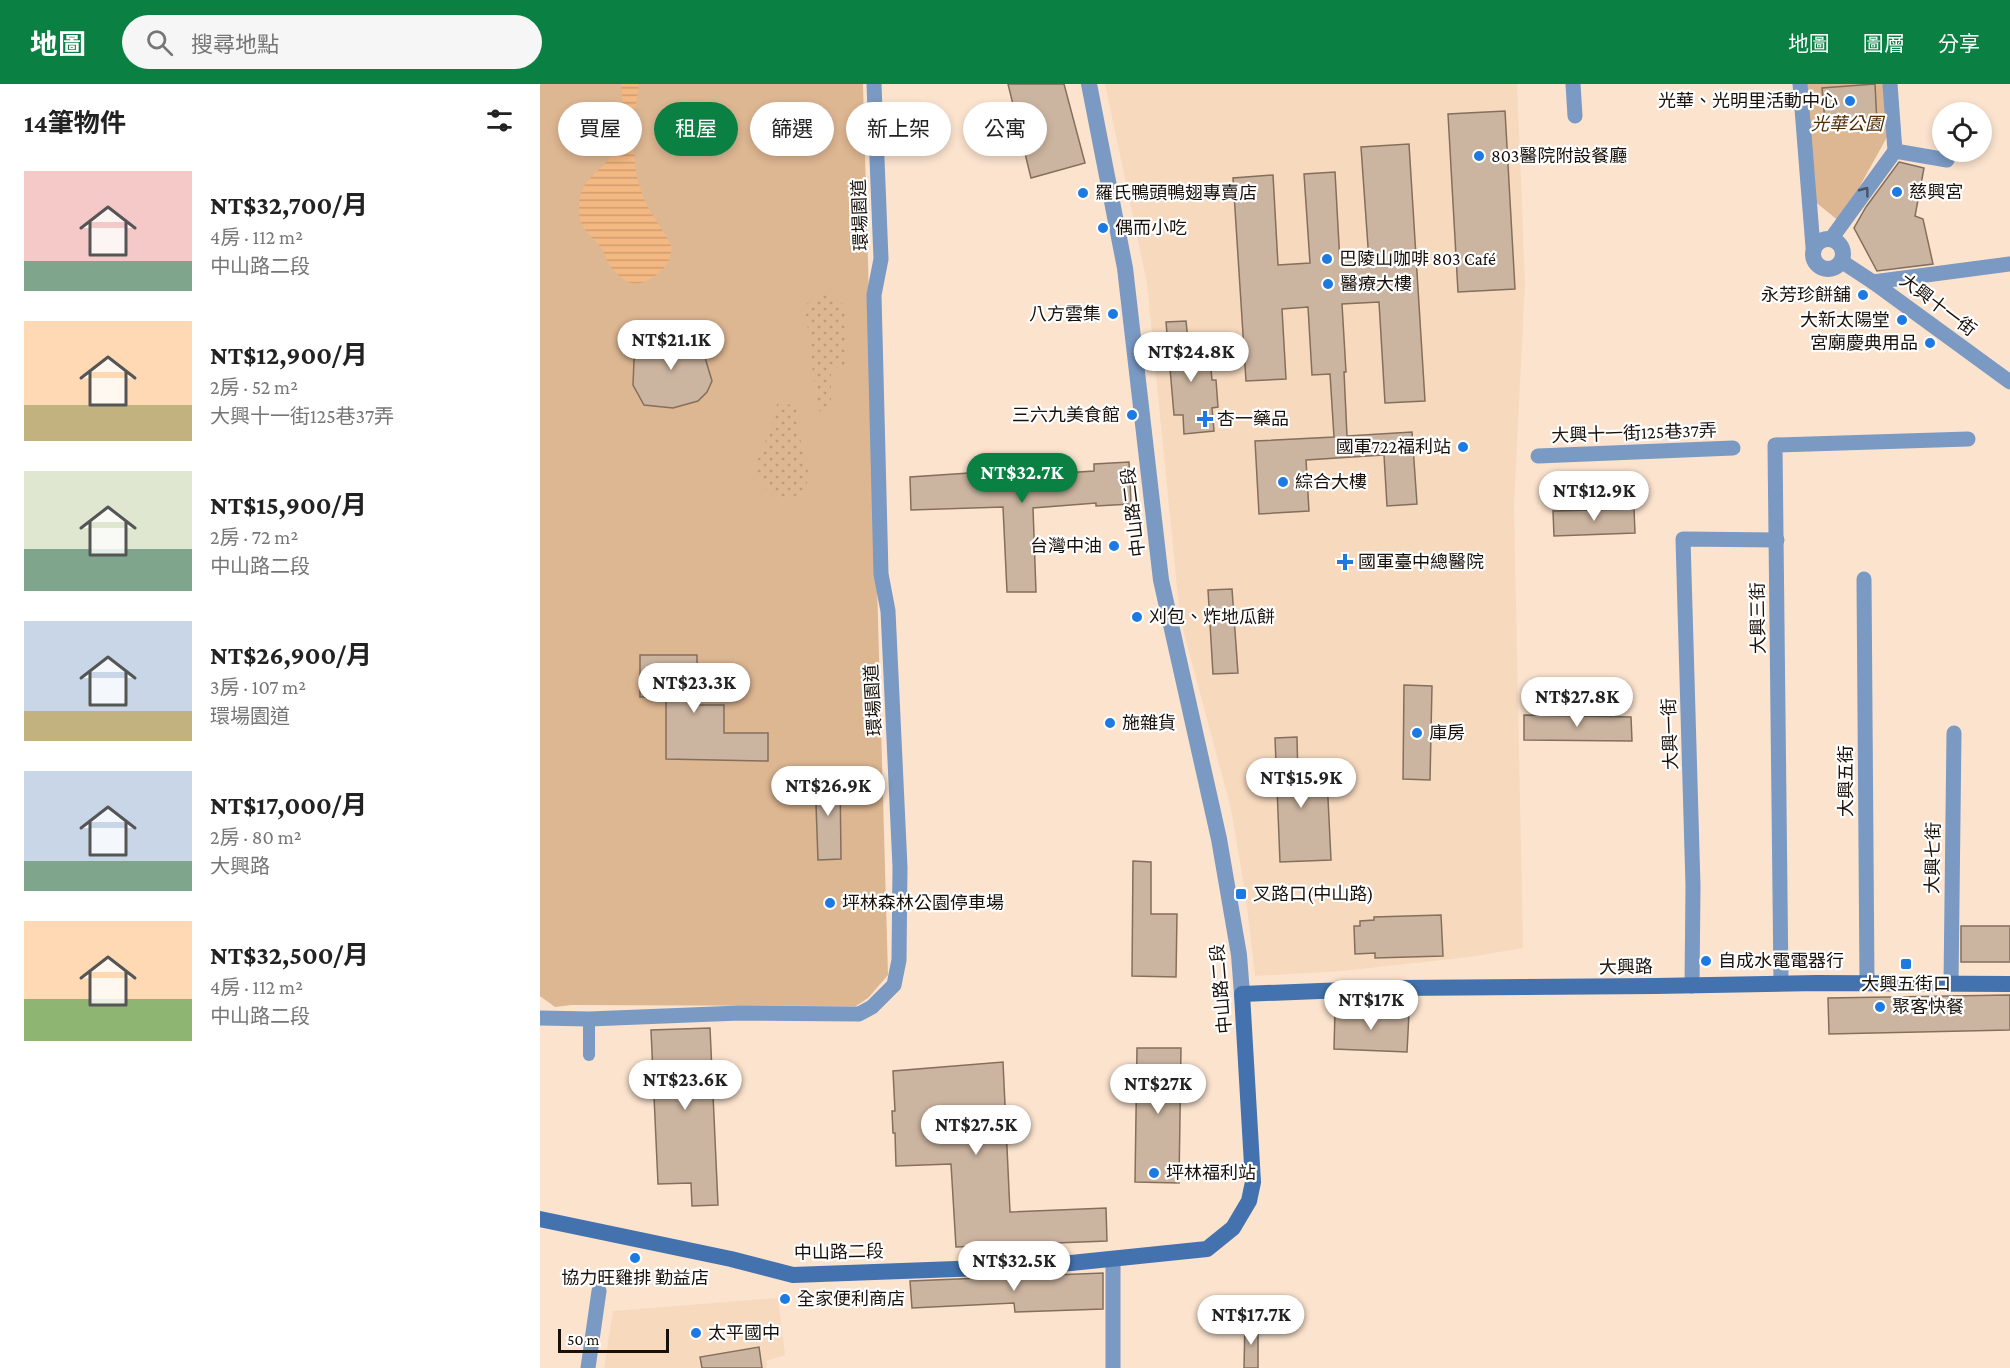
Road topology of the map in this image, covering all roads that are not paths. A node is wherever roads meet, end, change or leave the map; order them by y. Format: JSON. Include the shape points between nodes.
{"nodes":[{"id":1,"x":874,"y":84,"type":"edge"},
{"id":2,"x":1089,"y":84,"type":"edge"},
{"id":3,"x":1573,"y":84,"type":"edge"},
{"id":4,"x":1800,"y":84,"type":"edge"},
{"id":5,"x":1890,"y":84,"type":"edge"},
{"id":6,"x":1898,"y":84,"type":"edge"},
{"id":7,"x":1575,"y":116,"type":"dead end"},
{"id":8,"x":1895,"y":151,"type":"junction"},
{"id":9,"x":1932,"y":157,"type":"edge"},
{"id":10,"x":1832,"y":239,"type":"junction"},
{"id":11,"x":1814,"y":247,"type":"junction"},
{"id":12,"x":1841,"y":261,"type":"junction"},
{"id":13,"x":2010,"y":264,"type":"edge"},
{"id":14,"x":1873,"y":282,"type":"junction"},
{"id":15,"x":2010,"y":382,"type":"edge"},
{"id":16,"x":1968,"y":439,"type":"dead end"},
{"id":17,"x":1733,"y":448,"type":"dead end"},
{"id":18,"x":1538,"y":456,"type":"dead end"},
{"id":19,"x":1776,"y":540,"type":"junction"},
{"id":20,"x":1864,"y":579,"type":"dead end"},
{"id":21,"x":1954,"y":733,"type":"dead end"},
{"id":22,"x":1867,"y":982,"type":"junction"},
{"id":23,"x":1781,"y":983,"type":"junction"},
{"id":24,"x":1951,"y":984,"type":"junction"},
{"id":25,"x":2010,"y":984,"type":"edge"},
{"id":26,"x":1692,"y":986,"type":"junction"},
{"id":27,"x":1242,"y":994,"type":"junction"},
{"id":28,"x":540,"y":1018,"type":"edge"},
{"id":29,"x":589,"y":1019,"type":"junction"},
{"id":30,"x":589,"y":1055,"type":"dead end"},
{"id":31,"x":540,"y":1219,"type":"edge"},
{"id":32,"x":1113,"y":1259,"type":"junction"},
{"id":33,"x":599,"y":1291,"type":"dead end"},
{"id":34,"x":588,"y":1368,"type":"edge"},
{"id":35,"x":1113,"y":1368,"type":"edge"}],
"edges":[{"from":1,"to":29,"type":"street","name":"環場園道","via":[[881,259],[874,295],[881,574],[888,611],[900,879],[899,960],[894,985],[859,1014],[740,1013]]},
{"from":2,"to":27,"type":"street","name":"中山路二段","via":[[1125,268],[1161,580],[1219,839]]},
{"from":3,"to":7,"type":"street"},
{"from":4,"to":11,"type":"street"},
{"from":5,"to":6,"type":"street"},
{"from":5,"to":8,"type":"street"},
{"from":8,"to":9,"type":"street"},
{"from":10,"to":8,"type":"street","one_way":true},
{"from":10,"to":11,"type":"street","via":[[1822,239]]},
{"from":10,"to":12,"type":"street","via":[[1842,249]]},
{"from":11,"to":12,"type":"street","via":[[1813,258],[1822,268],[1834,268]]},
{"from":12,"to":14,"type":"street","name":"大興十一街"},
{"from":13,"to":14,"type":"street"},
{"from":14,"to":15,"type":"street","name":"大興十一街"},
{"from":16,"to":19,"type":"street","name":"大興三街","via":[[1775,445]]},
{"from":17,"to":18,"type":"street","name":"大興十一街125巷37弄"},
{"from":19,"to":23,"type":"street","name":"大興三街"},
{"from":19,"to":26,"type":"street","name":"大興一街","via":[[1683,538],[1693,885]]},
{"from":20,"to":22,"type":"street","name":"大興五街"},
{"from":21,"to":24,"type":"street","name":"大興七街"},
{"from":22,"to":23,"type":"main road","name":"大興路"},
{"from":22,"to":24,"type":"main road","name":"大興路"},
{"from":23,"to":26,"type":"main road","name":"大興路"},
{"from":24,"to":25,"type":"main road","name":"大興路"},
{"from":26,"to":27,"type":"main road","name":"大興路","via":[[1395,988]]},
{"from":27,"to":32,"type":"main road","name":"中山路二段","via":[[1253,1182],[1249,1201],[1233,1228],[1207,1249]]},
{"from":28,"to":29,"type":"street","name":"環場園道"},
{"from":29,"to":30,"type":"street"},
{"from":31,"to":32,"type":"main road","name":"中山路二段","via":[[793,1275]]},
{"from":32,"to":35,"type":"street"},
{"from":33,"to":34,"type":"street"}]}
